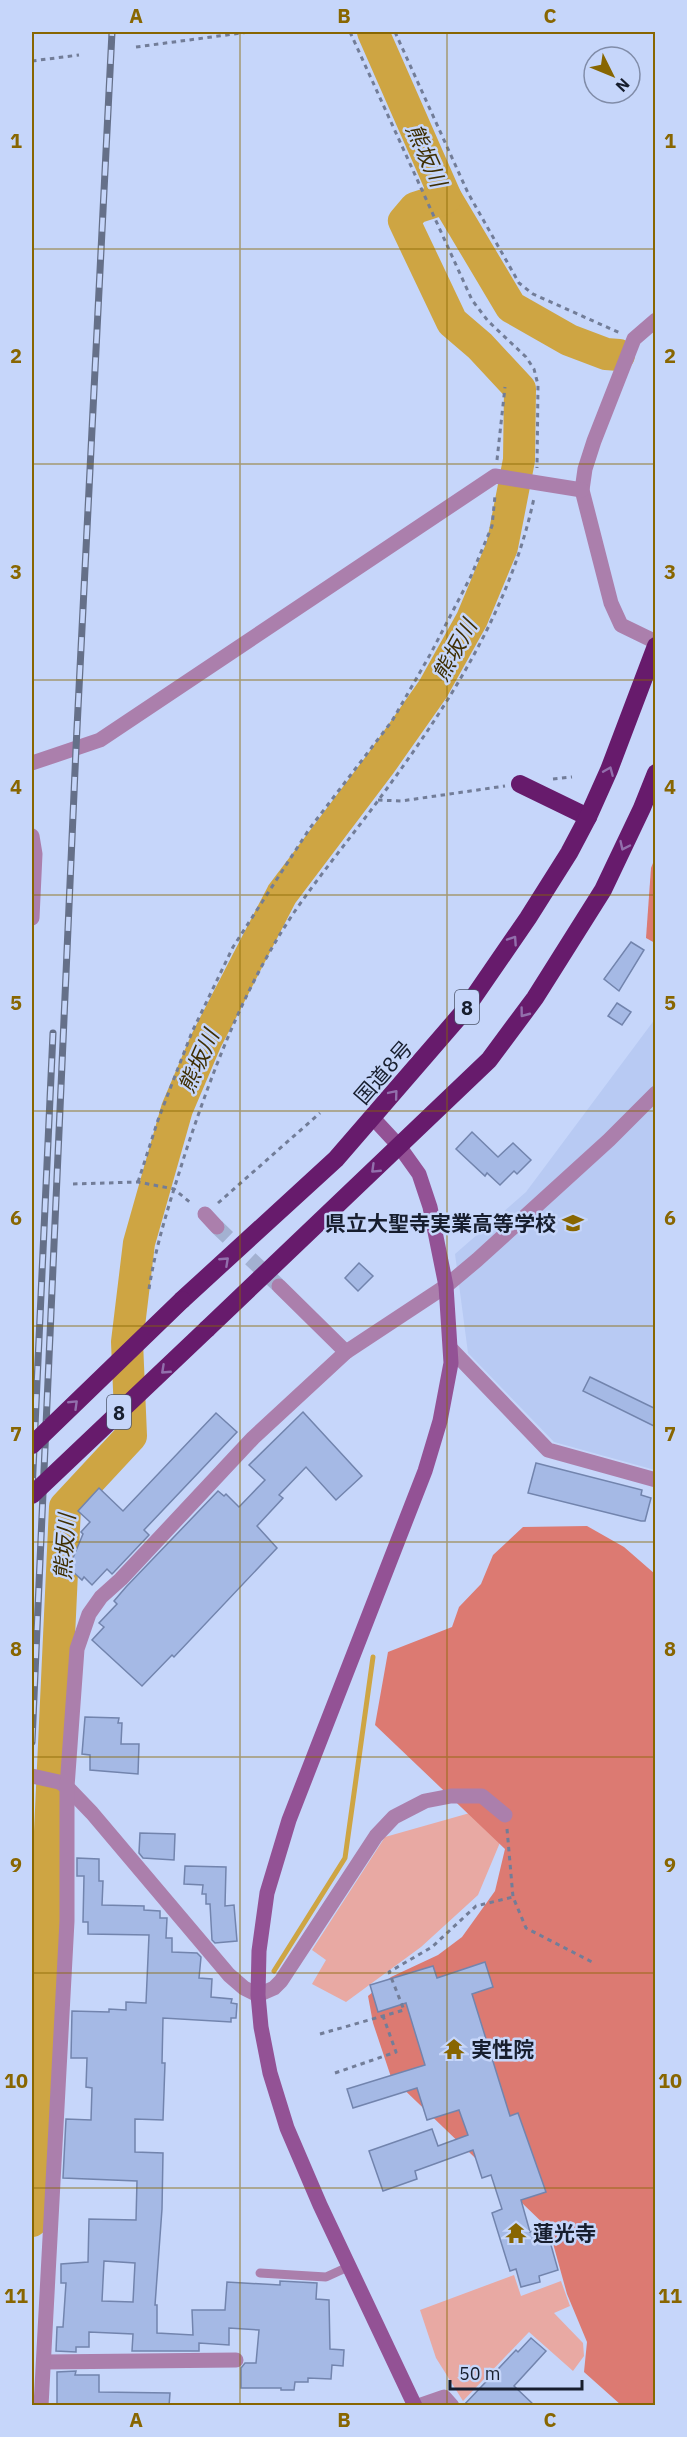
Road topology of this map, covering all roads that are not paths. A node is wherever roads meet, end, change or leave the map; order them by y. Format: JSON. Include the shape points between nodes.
{"nodes":[{"id":1,"x":656,"y":320,"type":"edge"},
{"id":2,"x":582,"y":490,"type":"junction"},
{"id":3,"x":656,"y":644,"type":"edge"},
{"id":4,"x":32,"y":763,"type":"edge"},
{"id":5,"x":656,"y":773,"type":"edge"},
{"id":6,"x":520,"y":784,"type":"road end"},
{"id":7,"x":588,"y":818,"type":"junction"},
{"id":8,"x":32,"y":836,"type":"edge"},
{"id":9,"x":32,"y":918,"type":"edge"},
{"id":10,"x":656,"y":1093,"type":"edge"},
{"id":11,"x":373,"y":1118,"type":"junction"},
{"id":12,"x":399,"y":1146,"type":"junction"},
{"id":13,"x":205,"y":1214,"type":"road end"},
{"id":14,"x":217,"y":1227,"type":"tunnel mouth"},
{"id":15,"x":279,"y":1286,"type":"tunnel mouth"},
{"id":16,"x":446,"y":1286,"type":"junction"},
{"id":17,"x":451,"y":1349,"type":"junction"},
{"id":18,"x":346,"y":1352,"type":"junction"},
{"id":19,"x":32,"y":1445,"type":"edge"},
{"id":20,"x":656,"y":1480,"type":"edge"},
{"id":21,"x":32,"y":1495,"type":"edge"},
{"id":22,"x":51,"y":1781,"type":"edge"},
{"id":23,"x":506,"y":1815,"type":"road end"},
{"id":24,"x":258,"y":1995,"type":"junction"},
{"id":25,"x":350,"y":2266,"type":"junction"},
{"id":26,"x":260,"y":2273,"type":"dead end"},
{"id":27,"x":236,"y":2360,"type":"dead end"},
{"id":28,"x":44,"y":2361,"type":"junction"},
{"id":29,"x":41,"y":2406,"type":"edge"},
{"id":30,"x":416,"y":2406,"type":"edge"},
{"id":31,"x":452,"y":2406,"type":"edge"}],
"edges":[{"from":1,"to":2,"type":"street","via":[[634,339],[594,441]]},
{"from":2,"to":3,"type":"street","via":[[611,603],[621,625]]},
{"from":2,"to":4,"type":"street","via":[[495,476],[100,740]]},
{"from":7,"to":3,"type":"highway","name":"国道8号","number":"8","one_way":true},
{"from":5,"to":12,"type":"highway","number":"8","one_way":true,"via":[[603,890],[535,998],[489,1060]]},
{"from":6,"to":7,"type":"highway"},
{"from":11,"to":7,"type":"highway","name":"国道8号","number":"8","one_way":true,"via":[[464,1011],[528,918]]},
{"from":8,"to":9,"type":"street"},
{"from":10,"to":16,"type":"street"},
{"from":11,"to":12,"type":"street"},
{"from":19,"to":11,"type":"highway","name":"国道8号","number":"8","one_way":true,"bridge":true,"via":[[336,1159]]},
{"from":12,"to":16,"type":"street","via":[[419,1174]]},
{"from":12,"to":21,"type":"highway","number":"8","one_way":true,"bridge":true},
{"from":13,"to":14,"type":"street"},
{"from":15,"to":18,"type":"street"},
{"from":16,"to":17,"type":"street"},
{"from":16,"to":18,"type":"street"},
{"from":17,"to":20,"type":"street","via":[[548,1450]]},
{"from":17,"to":24,"type":"street","via":[[440,1421],[425,1471],[285,1831],[267,1893]]},
{"from":18,"to":22,"type":"street","via":[[253,1438],[89,1614],[76,1649]]},
{"from":22,"to":24,"type":"street","via":[[92,1813],[229,1975]]},
{"from":22,"to":28,"type":"street","via":[[67,1921]]},
{"from":23,"to":24,"type":"street","via":[[482,1796],[425,1802],[394,1817],[376,1836],[281,1981]]},
{"from":24,"to":25,"type":"street","via":[[270,2073],[287,2128]]},
{"from":25,"to":26,"type":"lane","via":[[326,2277]]},
{"from":25,"to":30,"type":"street"},
{"from":27,"to":28,"type":"street"},
{"from":28,"to":29,"type":"street"},
{"from":30,"to":31,"type":"street","via":[[444,2397]]}]}
